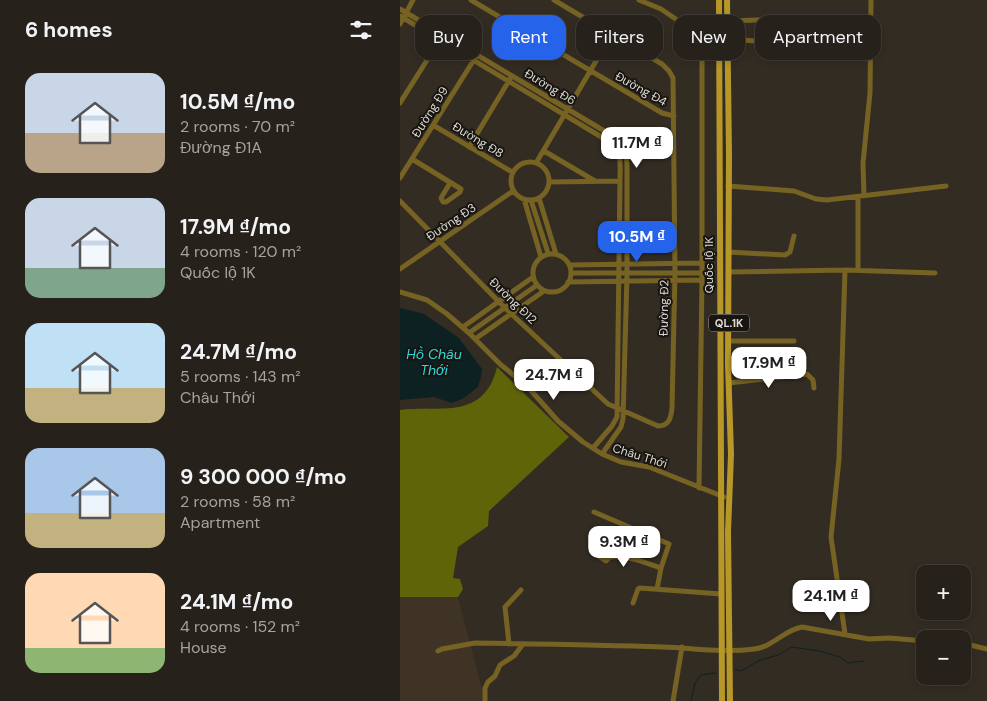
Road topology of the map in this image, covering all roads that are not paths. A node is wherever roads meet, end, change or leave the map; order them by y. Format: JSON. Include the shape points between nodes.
{"nodes":[{"id":1,"x":413,"y":0,"type":"edge"},
{"id":2,"x":471,"y":0,"type":"edge"},
{"id":3,"x":554,"y":0,"type":"edge"},
{"id":4,"x":639,"y":0,"type":"edge"},
{"id":5,"x":719,"y":0,"type":"edge"},
{"id":6,"x":727,"y":0,"type":"edge"},
{"id":7,"x":733,"y":0,"type":"edge"},
{"id":8,"x":871,"y":0,"type":"edge"},
{"id":9,"x":400,"y":9,"type":"edge"},
{"id":10,"x":727,"y":12,"type":"joint"},
{"id":11,"x":580,"y":15,"type":"edge"},
{"id":12,"x":403,"y":16,"type":"edge"},
{"id":13,"x":415,"y":23,"type":"edge"},
{"id":14,"x":400,"y":24,"type":"edge"},
{"id":15,"x":427,"y":60,"type":"edge"},
{"id":16,"x":474,"y":60,"type":"edge"},
{"id":17,"x":478,"y":60,"type":"edge"},
{"id":18,"x":597,"y":60,"type":"edge"},
{"id":19,"x":655,"y":60,"type":"edge"},
{"id":20,"x":727,"y":60,"type":"edge"},
{"id":21,"x":590,"y":71,"type":"junction"},
{"id":22,"x":510,"y":79,"type":"junction"},
{"id":23,"x":533,"y":93,"type":"junction"},
{"id":24,"x":400,"y":103,"type":"edge"},
{"id":25,"x":568,"y":110,"type":"junction"},
{"id":26,"x":564,"y":115,"type":"junction"},
{"id":27,"x":674,"y":116,"type":"junction"},
{"id":28,"x":433,"y":125,"type":"junction"},
{"id":29,"x":607,"y":132,"type":"junction"},
{"id":30,"x":603,"y":138,"type":"junction"},
{"id":31,"x":470,"y":147,"type":"junction"},
{"id":32,"x":544,"y":151,"type":"junction"},
{"id":33,"x":412,"y":159,"type":"junction"},
{"id":34,"x":536,"y":163,"type":"junction"},
{"id":35,"x":620,"y":168,"type":"junction"},
{"id":36,"x":627,"y":168,"type":"junction"},
{"id":37,"x":512,"y":172,"type":"junction"},
{"id":38,"x":400,"y":178,"type":"edge"},
{"id":39,"x":595,"y":181,"type":"junction"},
{"id":40,"x":620,"y":181,"type":"junction"},
{"id":41,"x":550,"y":182,"type":"junction"},
{"id":42,"x":450,"y":183,"type":"dead end"},
{"id":43,"x":728,"y":186,"type":"junction"},
{"id":44,"x":946,"y":186,"type":"dead end"},
{"id":45,"x":513,"y":191,"type":"junction"},
{"id":46,"x":861,"y":196,"type":"junction"},
{"id":47,"x":539,"y":198,"type":"junction"},
{"id":48,"x":524,"y":199,"type":"junction"},
{"id":49,"x":531,"y":200,"type":"junction"},
{"id":50,"x":400,"y":201,"type":"edge"},
{"id":51,"x":619,"y":208,"type":"junction"},
{"id":52,"x":627,"y":208,"type":"junction"},
{"id":53,"x":546,"y":223,"type":"junction"},
{"id":54,"x":539,"y":226,"type":"junction"},
{"id":55,"x":532,"y":228,"type":"junction"},
{"id":56,"x":794,"y":236,"type":"dead end"},
{"id":57,"x":440,"y":242,"type":"junction"},
{"id":58,"x":728,"y":252,"type":"junction"},
{"id":59,"x":548,"y":253,"type":"junction"},
{"id":60,"x":556,"y":254,"type":"junction"},
{"id":61,"x":540,"y":257,"type":"junction"},
{"id":62,"x":702,"y":262,"type":"junction"},
{"id":63,"x":675,"y":264,"type":"junction"},
{"id":64,"x":570,"y":265,"type":"junction"},
{"id":65,"x":619,"y":265,"type":"junction"},
{"id":66,"x":627,"y":265,"type":"junction"},
{"id":67,"x":400,"y":269,"type":"edge"},
{"id":68,"x":845,"y":270,"type":"junction"},
{"id":69,"x":858,"y":270,"type":"junction"},
{"id":70,"x":729,"y":272,"type":"junction"},
{"id":71,"x":571,"y":273,"type":"junction"},
{"id":72,"x":618,"y":273,"type":"junction"},
{"id":73,"x":627,"y":273,"type":"junction"},
{"id":74,"x":675,"y":273,"type":"junction"},
{"id":75,"x":702,"y":273,"type":"junction"},
{"id":76,"x":935,"y":273,"type":"dead end"},
{"id":77,"x":532,"y":277,"type":"junction"},
{"id":78,"x":675,"y":280,"type":"junction"},
{"id":79,"x":702,"y":280,"type":"junction"},
{"id":80,"x":618,"y":281,"type":"junction"},
{"id":81,"x":626,"y":281,"type":"junction"},
{"id":82,"x":568,"y":282,"type":"junction"},
{"id":83,"x":537,"y":285,"type":"junction"},
{"id":84,"x":544,"y":291,"type":"junction"},
{"id":85,"x":400,"y":292,"type":"edge"},
{"id":86,"x":499,"y":301,"type":"junction"},
{"id":87,"x":505,"y":308,"type":"junction"},
{"id":88,"x":512,"y":314,"type":"junction"},
{"id":89,"x":618,"y":322,"type":"junction"},
{"id":90,"x":625,"y":322,"type":"junction"},
{"id":91,"x":463,"y":327,"type":"junction"},
{"id":92,"x":469,"y":333,"type":"junction"},
{"id":93,"x":475,"y":339,"type":"junction"},
{"id":94,"x":729,"y":341,"type":"junction"},
{"id":95,"x":794,"y":341,"type":"dead end"},
{"id":96,"x":625,"y":367,"type":"junction"},
{"id":97,"x":618,"y":368,"type":"junction"},
{"id":98,"x":729,"y":383,"type":"junction"},
{"id":99,"x":814,"y":388,"type":"dead end"},
{"id":100,"x":620,"y":410,"type":"junction"},
{"id":101,"x":593,"y":448,"type":"junction"},
{"id":102,"x":602,"y":454,"type":"junction"},
{"id":103,"x":699,"y":488,"type":"junction"},
{"id":104,"x":721,"y":497,"type":"junction"},
{"id":105,"x":729,"y":498,"type":"junction"},
{"id":106,"x":594,"y":512,"type":"dead end"},
{"id":107,"x":595,"y":554,"type":"dead end"},
{"id":108,"x":661,"y":568,"type":"junction"},
{"id":109,"x":657,"y":589,"type":"junction"},
{"id":110,"x":521,"y":590,"type":"dead end"},
{"id":111,"x":721,"y":594,"type":"junction"},
{"id":112,"x":633,"y":603,"type":"dead end"},
{"id":113,"x":845,"y":634,"type":"junction"},
{"id":114,"x":916,"y":640,"type":"edge"},
{"id":115,"x":509,"y":644,"type":"junction"},
{"id":116,"x":523,"y":644,"type":"junction"},
{"id":117,"x":971,"y":645,"type":"edge"},
{"id":118,"x":682,"y":647,"type":"junction"},
{"id":119,"x":987,"y":648,"type":"edge"},
{"id":120,"x":438,"y":651,"type":"dead end"},
{"id":121,"x":721,"y":651,"type":"junction"},
{"id":122,"x":730,"y":651,"type":"junction"},
{"id":123,"x":485,"y":701,"type":"edge"},
{"id":124,"x":673,"y":701,"type":"edge"},
{"id":125,"x":722,"y":701,"type":"edge"},
{"id":126,"x":730,"y":701,"type":"edge"}],
"edges":[{"from":1,"to":12,"type":"street"},
{"from":2,"to":21,"type":"street","name":"Đường Đ4"},
{"from":3,"to":11,"type":"street","name":"Đường Đ2"},
{"from":4,"to":62,"type":"street","via":[[700,31],[702,37]]},
{"from":5,"to":104,"type":"main road","name":"Quốc lộ 1K","number":"QL.1K"},
{"from":6,"to":10,"type":"main road","name":"Quốc lộ 1K","number":"QL.1K"},
{"from":7,"to":10,"type":"main road"},
{"from":8,"to":46,"type":"street","via":[[870,93]]},
{"from":9,"to":12,"type":"street","name":"Đường Đ6"},
{"from":12,"to":13,"type":"street","name":"Đường Đ6"},
{"from":12,"to":14,"type":"street"},
{"from":15,"to":24,"type":"street"},
{"from":16,"to":28,"type":"street","name":"Đường Đ9"},
{"from":17,"to":22,"type":"street","name":"Đường Đ6"},
{"from":18,"to":21,"type":"street"},
{"from":19,"to":27,"type":"street","name":"Đường Đ2","via":[[670,71],[674,86]]},
{"from":20,"to":43,"type":"main road","name":"Quốc lộ 1K","number":"QL.1K"},
{"from":21,"to":25,"type":"street"},
{"from":21,"to":27,"type":"street","name":"Đường Đ4","via":[[662,113]]},
{"from":22,"to":23,"type":"street","name":"Đường Đ6"},
{"from":22,"to":31,"type":"street"},
{"from":23,"to":25,"type":"street","name":"Đường Đ6"},
{"from":23,"to":26,"type":"street","name":"Đường Đ6"},
{"from":25,"to":26,"type":"street"},
{"from":25,"to":29,"type":"street","name":"Đường Đ6"},
{"from":26,"to":30,"type":"street","name":"Đường Đ6"},
{"from":26,"to":32,"type":"street"},
{"from":27,"to":63,"type":"street","name":"Đường Đ2"},
{"from":28,"to":31,"type":"street","name":"Đường Đ8"},
{"from":28,"to":33,"type":"street","name":"Đường Đ9"},
{"from":29,"to":30,"type":"street"},
{"from":29,"to":36,"type":"street","name":"Đường Đ6","via":[[624,145]]},
{"from":30,"to":35,"type":"street","name":"Đường Đ6","via":[[618,150]]},
{"from":31,"to":37,"type":"street","name":"Đường Đ8"},
{"from":32,"to":34,"type":"street"},
{"from":32,"to":39,"type":"street"},
{"from":33,"to":38,"type":"street","name":"Đường Đ9"},
{"from":33,"to":42,"type":"street"},
{"from":34,"to":37,"type":"street","via":[[526,162]]},
{"from":34,"to":41,"type":"street","via":[[546,171]]},
{"from":35,"to":36,"type":"street"},
{"from":35,"to":40,"type":"street","name":"Đường Đ6"},
{"from":36,"to":52,"type":"street","name":"Đường Đ6"},
{"from":37,"to":45,"type":"street"},
{"from":39,"to":40,"type":"street"},
{"from":39,"to":41,"type":"street"},
{"from":40,"to":51,"type":"street","name":"Đường Đ6"},
{"from":41,"to":47,"type":"street"},
{"from":43,"to":46,"type":"street","via":[[794,191],[827,200]]},
{"from":43,"to":58,"type":"main road","name":"Quốc lộ 1K","number":"QL.1K"},
{"from":44,"to":46,"type":"street"},
{"from":45,"to":48,"type":"street"},
{"from":45,"to":57,"type":"street","name":"Đường Đ3"},
{"from":46,"to":69,"type":"street"},
{"from":47,"to":49,"type":"street"},
{"from":47,"to":53,"type":"street"},
{"from":48,"to":49,"type":"street"},
{"from":48,"to":55,"type":"street"},
{"from":49,"to":54,"type":"street"},
{"from":50,"to":57,"type":"street","name":"Đường Đ12"},
{"from":51,"to":52,"type":"street"},
{"from":51,"to":65,"type":"street","name":"Đường Đ6"},
{"from":52,"to":66,"type":"street","name":"Đường Đ6"},
{"from":53,"to":54,"type":"street"},
{"from":53,"to":60,"type":"street"},
{"from":54,"to":55,"type":"street"},
{"from":54,"to":59,"type":"street"},
{"from":55,"to":61,"type":"street"},
{"from":56,"to":58,"type":"street","via":[[790,252],[785,255]]},
{"from":57,"to":67,"type":"street","name":"Đường Đ3"},
{"from":57,"to":86,"type":"street","name":"Đường Đ12"},
{"from":58,"to":70,"type":"main road","name":"Quốc lộ 1K","number":"QL.1K"},
{"from":59,"to":60,"type":"street"},
{"from":59,"to":61,"type":"street"},
{"from":60,"to":64,"type":"street"},
{"from":61,"to":77,"type":"street","via":[[534,265]]},
{"from":62,"to":63,"type":"street"},
{"from":62,"to":75,"type":"street"},
{"from":63,"to":66,"type":"street"},
{"from":63,"to":74,"type":"street","name":"Đường Đ2"},
{"from":64,"to":65,"type":"street"},
{"from":64,"to":71,"type":"street"},
{"from":65,"to":66,"type":"street"},
{"from":65,"to":72,"type":"street","name":"Đường Đ6"},
{"from":66,"to":73,"type":"street","name":"Đường Đ6"},
{"from":68,"to":69,"type":"street"},
{"from":68,"to":70,"type":"street"},
{"from":68,"to":113,"type":"street","via":[[839,459],[832,537]]},
{"from":69,"to":76,"type":"street"},
{"from":70,"to":94,"type":"main road","name":"Quốc lộ 1K","number":"QL.1K"},
{"from":71,"to":72,"type":"street"},
{"from":71,"to":82,"type":"street"},
{"from":72,"to":73,"type":"street"},
{"from":72,"to":80,"type":"street","name":"Đường Đ6"},
{"from":73,"to":74,"type":"street"},
{"from":73,"to":81,"type":"street","name":"Đường Đ6"},
{"from":74,"to":75,"type":"street"},
{"from":74,"to":78,"type":"street","name":"Đường Đ2"},
{"from":75,"to":79,"type":"street"},
{"from":77,"to":83,"type":"street"},
{"from":77,"to":86,"type":"street"},
{"from":78,"to":79,"type":"street"},
{"from":78,"to":81,"type":"street"},
{"from":78,"to":100,"type":"street","name":"Đường Đ2","via":[[671,418],[663,426],[658,426]]},
{"from":79,"to":103,"type":"street"},
{"from":80,"to":81,"type":"street"},
{"from":80,"to":82,"type":"street"},
{"from":80,"to":89,"type":"street","name":"Đường Đ6"},
{"from":81,"to":90,"type":"street","name":"Đường Đ6"},
{"from":82,"to":84,"type":"street","via":[[555,292]]},
{"from":83,"to":84,"type":"street"},
{"from":83,"to":87,"type":"street"},
{"from":84,"to":88,"type":"street"},
{"from":85,"to":91,"type":"street","name":"Châu Thới","via":[[427,300]]},
{"from":86,"to":87,"type":"street","name":"Đường Đ12"},
{"from":86,"to":91,"type":"street"},
{"from":87,"to":88,"type":"street","name":"Đường Đ12"},
{"from":87,"to":92,"type":"street"},
{"from":88,"to":93,"type":"street"},
{"from":88,"to":100,"type":"street","name":"Đường Đ12","via":[[608,404]]},
{"from":89,"to":90,"type":"street"},
{"from":89,"to":97,"type":"street","name":"Đường Đ6"},
{"from":90,"to":96,"type":"street","name":"Đường Đ6"},
{"from":91,"to":92,"type":"street","name":"Châu Thới"},
{"from":92,"to":93,"type":"street","name":"Châu Thới"},
{"from":93,"to":101,"type":"street","name":"Châu Thới","via":[[527,386],[558,421]]},
{"from":94,"to":95,"type":"street"},
{"from":94,"to":98,"type":"main road","name":"Quốc lộ 1K","number":"QL.1K"},
{"from":96,"to":97,"type":"street"},
{"from":96,"to":100,"type":"street","name":"Đường Đ6"},
{"from":97,"to":100,"type":"street","name":"Đường Đ6"},
{"from":98,"to":99,"type":"street","via":[[807,374],[813,380]]},
{"from":98,"to":105,"type":"main road","name":"Quốc lộ 1K","number":"QL.1K"},
{"from":100,"to":101,"type":"street","name":"Đường Đ6","via":[[616,421]]},
{"from":100,"to":102,"type":"street","name":"Đường Đ6","via":[[621,427]]},
{"from":101,"to":102,"type":"street","name":"Châu Thới"},
{"from":102,"to":103,"type":"street","name":"Châu Thới","via":[[621,462],[649,467]]},
{"from":103,"to":104,"type":"street","name":"Châu Thới"},
{"from":104,"to":105,"type":"street","name":"Châu Thới"},
{"from":104,"to":111,"type":"main road","name":"Quốc lộ 1K","number":"QL.1K"},
{"from":105,"to":122,"type":"main road","name":"Quốc lộ 1K","number":"QL.1K"},
{"from":106,"to":108,"type":"street","via":[[669,544]]},
{"from":107,"to":108,"type":"street","via":[[606,561],[610,556],[616,556]]},
{"from":108,"to":109,"type":"street"},
{"from":109,"to":111,"type":"street"},
{"from":109,"to":112,"type":"street","via":[[638,589]]},
{"from":110,"to":115,"type":"street","via":[[505,607]]},
{"from":111,"to":121,"type":"main road","name":"Quốc lộ 1K","number":"QL.1K"},
{"from":113,"to":114,"type":"street","via":[[869,639]]},
{"from":113,"to":122,"type":"street","via":[[802,627],[792,629],[757,649]]},
{"from":115,"to":116,"type":"street"},
{"from":115,"to":120,"type":"street","via":[[475,644]]},
{"from":116,"to":118,"type":"street"},
{"from":116,"to":123,"type":"street","via":[[514,656],[500,665],[488,682]]},
{"from":117,"to":119,"type":"street"},
{"from":118,"to":121,"type":"street"},
{"from":118,"to":124,"type":"street"},
{"from":121,"to":122,"type":"street"},
{"from":121,"to":125,"type":"main road","name":"Quốc lộ 1K","number":"QL.1K"},
{"from":122,"to":126,"type":"main road","name":"Quốc lộ 1K","number":"QL.1K"}]}
